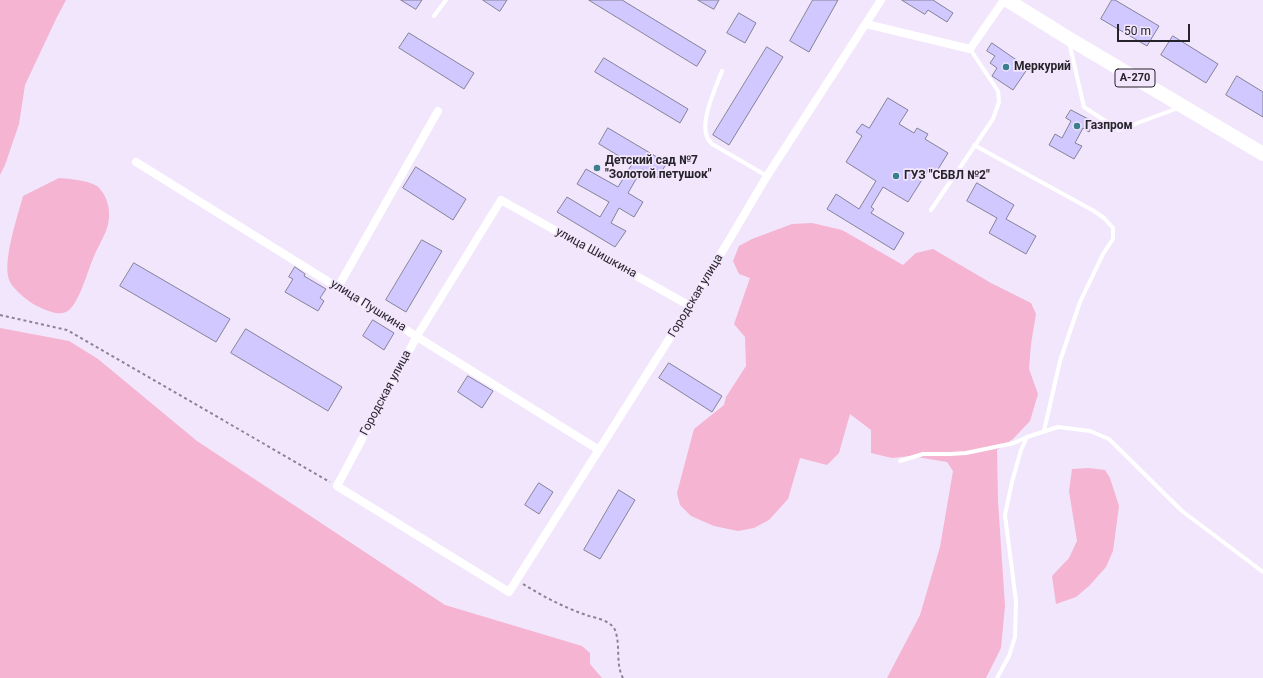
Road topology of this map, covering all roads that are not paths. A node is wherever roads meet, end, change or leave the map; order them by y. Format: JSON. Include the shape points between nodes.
{"nodes":[{"id":1,"x":446,"y":0,"type":"edge"},
{"id":2,"x":881,"y":0,"type":"edge"},
{"id":3,"x":1006,"y":0,"type":"edge"},
{"id":4,"x":434,"y":16,"type":"dead end"},
{"id":5,"x":866,"y":24,"type":"junction"},
{"id":6,"x":1068,"y":38,"type":"junction"},
{"id":7,"x":970,"y":49,"type":"junction"},
{"id":8,"x":722,"y":71,"type":"dead end"},
{"id":9,"x":1182,"y":106,"type":"junction"},
{"id":10,"x":438,"y":111,"type":"dead end"},
{"id":11,"x":974,"y":145,"type":"junction"},
{"id":12,"x":1263,"y":154,"type":"edge"},
{"id":13,"x":136,"y":162,"type":"dead end"},
{"id":14,"x":767,"y":176,"type":"junction"},
{"id":15,"x":501,"y":200,"type":"joint"},
{"id":16,"x":931,"y":210,"type":"dead end"},
{"id":17,"x":338,"y":287,"type":"junction"},
{"id":18,"x":690,"y":306,"type":"junction"},
{"id":19,"x":417,"y":336,"type":"junction"},
{"id":20,"x":1044,"y":431,"type":"junction"},
{"id":21,"x":1027,"y":437,"type":"junction"},
{"id":22,"x":599,"y":450,"type":"junction"},
{"id":23,"x":900,"y":461,"type":"dead end"},
{"id":24,"x":1263,"y":572,"type":"edge"},
{"id":25,"x":998,"y":678,"type":"edge"}],
"edges":[{"from":1,"to":4,"type":"lane"},
{"from":2,"to":5,"type":"street","name":"Городская улица"},
{"from":3,"to":6,"type":"highway","number":"А-270"},
{"from":3,"to":7,"type":"street"},
{"from":5,"to":7,"type":"street"},
{"from":5,"to":14,"type":"street","name":"Городская улица"},
{"from":6,"to":9,"type":"highway","number":"А-270"},
{"from":6,"to":9,"type":"lane","via":[[1084,107],[1119,130]]},
{"from":7,"to":11,"type":"lane","via":[[998,91],[999,102],[993,118]]},
{"from":8,"to":14,"type":"lane","via":[[711,98],[706,122],[707,138],[712,144]]},
{"from":9,"to":12,"type":"highway","number":"А-270"},
{"from":10,"to":17,"type":"street"},
{"from":11,"to":16,"type":"lane"},
{"from":11,"to":20,"type":"lane","via":[[1094,211],[1113,228],[1113,239],[1080,302],[1060,361]]},
{"from":13,"to":17,"type":"street","name":"улица Пушкина"},
{"from":14,"to":18,"type":"street","name":"Городская улица"},
{"from":15,"to":18,"type":"street","name":"улица Шишкина"},
{"from":15,"to":19,"type":"street","name":"Городская улица"},
{"from":17,"to":19,"type":"street","name":"улица Пушкина"},
{"from":18,"to":22,"type":"street","name":"Городская улица"},
{"from":19,"to":22,"type":"street","name":"улица Пушкина"},
{"from":19,"to":22,"type":"street","name":"Городская улица","via":[[337,486],[509,592]]},
{"from":20,"to":21,"type":"lane"},
{"from":20,"to":24,"type":"lane","via":[[1058,427],[1090,431],[1109,440],[1182,511]]},
{"from":21,"to":23,"type":"lane","via":[[1014,443],[966,453],[923,454]]},
{"from":21,"to":25,"type":"lane","via":[[1012,482],[1005,515],[1016,600],[1015,637]]}]}
